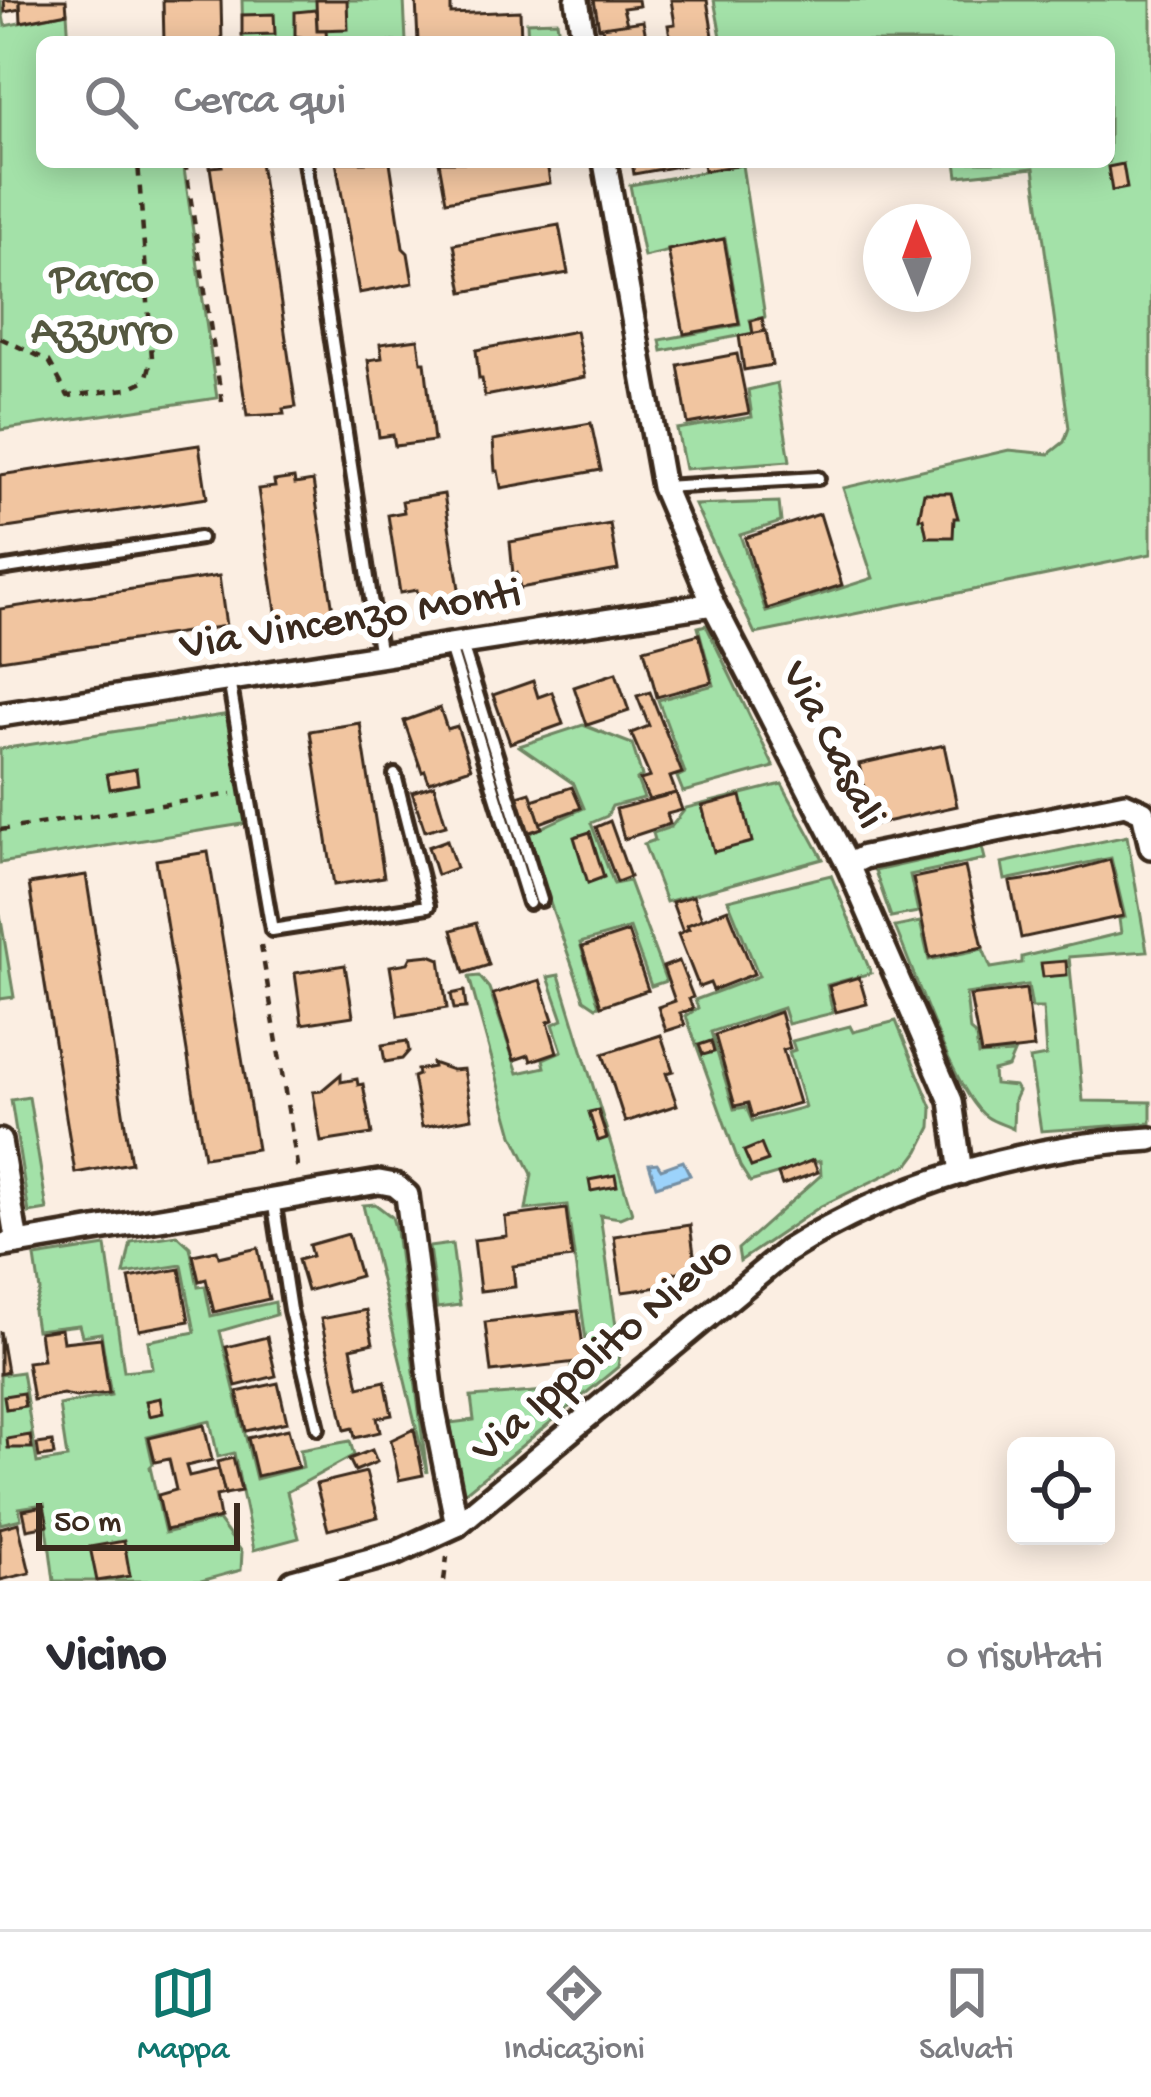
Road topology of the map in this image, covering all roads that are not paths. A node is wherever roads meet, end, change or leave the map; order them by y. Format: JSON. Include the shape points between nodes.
{"nodes":[{"id":1,"x":577,"y":0,"type":"edge"},
{"id":2,"x":583,"y":36,"type":"edge"},
{"id":3,"x":306,"y":168,"type":"edge"},
{"id":4,"x":606,"y":168,"type":"edge"},
{"id":5,"x":818,"y":478,"type":"dead end"},
{"id":6,"x":663,"y":487,"type":"junction"},
{"id":7,"x":200,"y":538,"type":"dead end"},
{"id":8,"x":0,"y":569,"type":"edge"},
{"id":9,"x":713,"y":604,"type":"junction"},
{"id":10,"x":456,"y":646,"type":"junction"},
{"id":11,"x":380,"y":657,"type":"junction"},
{"id":12,"x":229,"y":680,"type":"junction"},
{"id":13,"x":0,"y":715,"type":"edge"},
{"id":14,"x":395,"y":775,"type":"dead end"},
{"id":15,"x":1151,"y":847,"type":"edge"},
{"id":16,"x":848,"y":865,"type":"junction"},
{"id":17,"x":535,"y":902,"type":"dead end"},
{"id":18,"x":1151,"y":1139,"type":"edge"},
{"id":19,"x":0,"y":1141,"type":"edge"},
{"id":20,"x":961,"y":1173,"type":"junction"},
{"id":21,"x":273,"y":1199,"type":"junction"},
{"id":22,"x":8,"y":1245,"type":"edge"},
{"id":23,"x":318,"y":1428,"type":"dead end"},
{"id":24,"x":457,"y":1525,"type":"junction"},
{"id":25,"x":293,"y":1581,"type":"edge"}],
"edges":[{"from":1,"to":2,"type":"street"},
{"from":3,"to":11,"type":"lane"},
{"from":4,"to":6,"type":"street","name":"Via Casali"},
{"from":5,"to":6,"type":"lane"},
{"from":6,"to":9,"type":"street","name":"Via Casali"},
{"from":7,"to":8,"type":"lane"},
{"from":9,"to":10,"type":"street","name":"Via Vincenzo Monti"},
{"from":9,"to":16,"type":"street","name":"Via Casali"},
{"from":10,"to":11,"type":"street","name":"Via Vincenzo Monti"},
{"from":10,"to":17,"type":"lane"},
{"from":11,"to":12,"type":"street","name":"Via Vincenzo Monti"},
{"from":12,"to":13,"type":"street","name":"Via Vincenzo Monti"},
{"from":12,"to":14,"type":"lane","via":[[272,930],[428,906]]},
{"from":15,"to":16,"type":"street","via":[[1144,812],[1125,804]]},
{"from":16,"to":20,"type":"street","name":"Via Casali","via":[[950,1101]]},
{"from":18,"to":20,"type":"street","via":[[1102,1141]]},
{"from":19,"to":22,"type":"street"},
{"from":20,"to":24,"type":"street","name":"Via Ippolito Nievo","via":[[829,1224],[787,1251]]},
{"from":21,"to":22,"type":"street"},
{"from":21,"to":23,"type":"lane"},
{"from":21,"to":24,"type":"street","via":[[379,1182],[407,1195]]},
{"from":24,"to":25,"type":"street","name":"Via Ippolito Nievo","via":[[396,1553]]}]}
